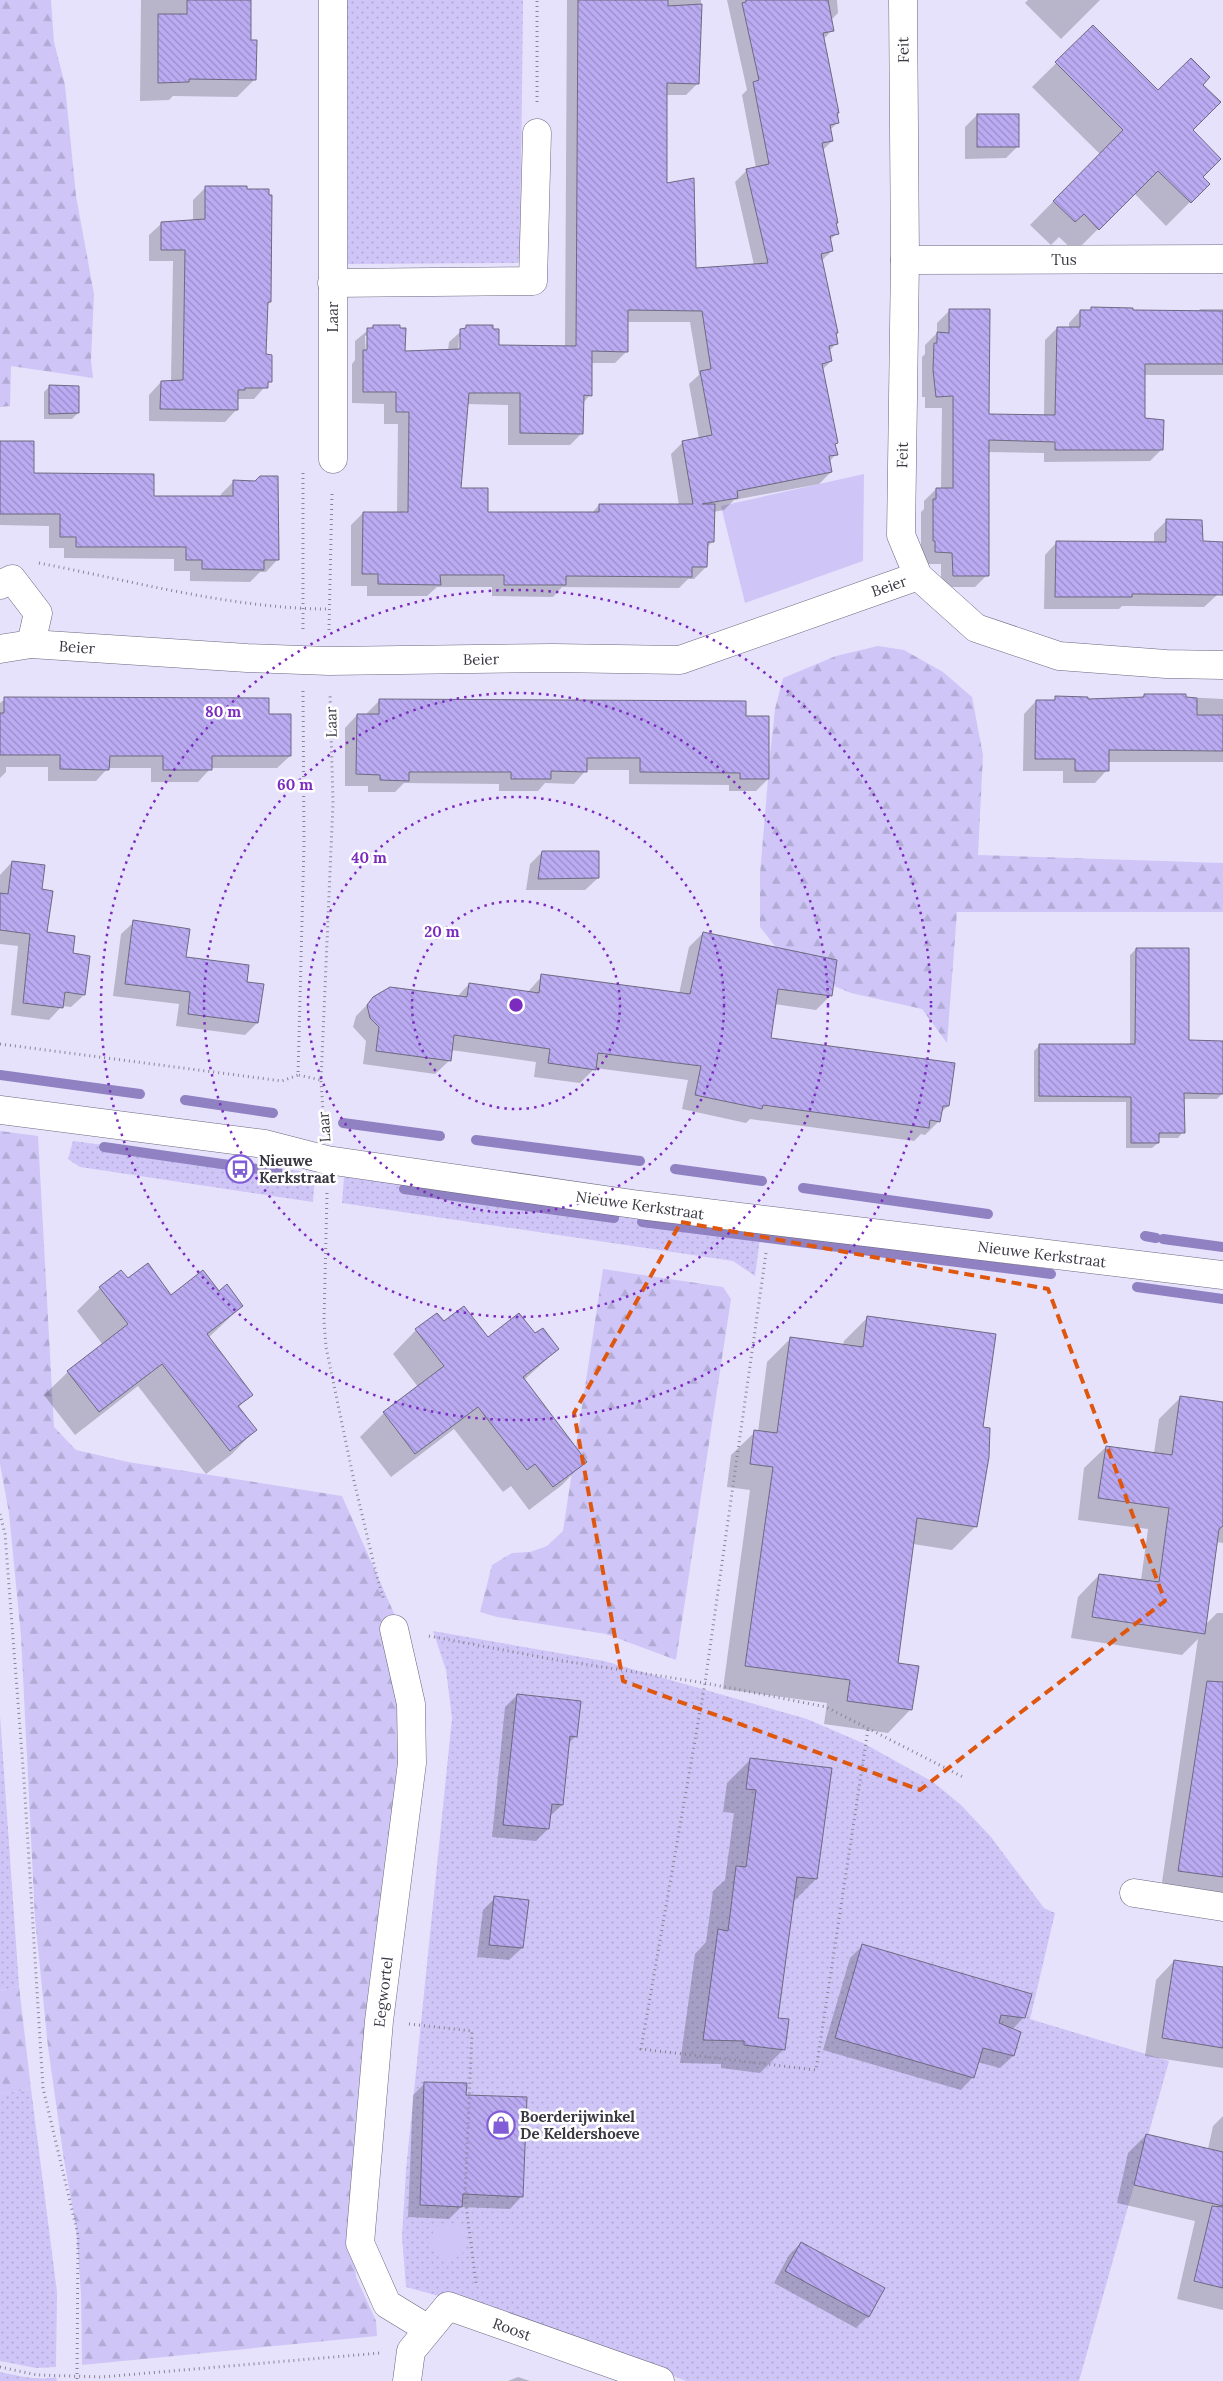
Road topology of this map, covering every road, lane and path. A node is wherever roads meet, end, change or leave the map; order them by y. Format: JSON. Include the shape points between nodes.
{"nodes":[{"id":1,"x":333,"y":0,"type":"edge"},
{"id":2,"x":537,"y":0,"type":"edge"},
{"id":3,"x":903,"y":0,"type":"edge"},
{"id":4,"x":537,"y":133,"type":"joint"},
{"id":5,"x":1223,"y":259,"type":"edge"},
{"id":6,"x":905,"y":260,"type":"junction"},
{"id":7,"x":332,"y":283,"type":"junction"},
{"id":8,"x":333,"y":460,"type":"joint"},
{"id":9,"x":303,"y":469,"type":"dead end"},
{"id":10,"x":32,"y":562,"type":"dead end"},
{"id":11,"x":918,"y":576,"type":"junction"},
{"id":12,"x":0,"y":585,"type":"edge"},
{"id":13,"x":302,"y":609,"type":"junction"},
{"id":14,"x":329,"y":609,"type":"junction"},
{"id":15,"x":31,"y":644,"type":"junction"},
{"id":16,"x":0,"y":649,"type":"edge"},
{"id":17,"x":316,"y":661,"type":"junction"},
{"id":18,"x":1223,"y":665,"type":"edge"},
{"id":19,"x":0,"y":1044,"type":"edge"},
{"id":20,"x":298,"y":1075,"type":"junction"},
{"id":21,"x":321,"y":1080,"type":"junction"},
{"id":22,"x":0,"y":1110,"type":"edge"},
{"id":23,"x":327,"y":1160,"type":"junction"},
{"id":24,"x":770,"y":1222,"type":"junction"},
{"id":25,"x":1223,"y":1275,"type":"edge"},
{"id":26,"x":0,"y":1514,"type":"edge"},
{"id":27,"x":394,"y":1629,"type":"junction"},
{"id":28,"x":705,"y":1683,"type":"junction"},
{"id":29,"x":868,"y":1729,"type":"junction"},
{"id":30,"x":963,"y":1777,"type":"dead end"},
{"id":31,"x":1134,"y":1893,"type":"dead end"},
{"id":32,"x":1223,"y":1907,"type":"edge"},
{"id":33,"x":379,"y":2021,"type":"junction"},
{"id":34,"x":468,"y":2313,"type":"junction"},
{"id":35,"x":428,"y":2329,"type":"junction"},
{"id":36,"x":410,"y":2351,"type":"junction"},
{"id":37,"x":0,"y":2367,"type":"edge"},
{"id":38,"x":77,"y":2379,"type":"edge"},
{"id":39,"x":407,"y":2381,"type":"edge"},
{"id":40,"x":660,"y":2381,"type":"edge"}],
"edges":[{"from":1,"to":7,"type":"street","name":"Laar"},
{"from":2,"to":4,"type":"path"},
{"from":3,"to":6,"type":"street","name":"Feit"},
{"from":4,"to":7,"type":"street","name":"Laar","via":[[533,280]]},
{"from":5,"to":6,"type":"street","name":"Tus"},
{"from":6,"to":11,"type":"street","name":"Feit","via":[[901,535]]},
{"from":7,"to":8,"type":"street","name":"Laar"},
{"from":8,"to":14,"type":"path","name":"Laar"},
{"from":9,"to":13,"type":"path"},
{"from":10,"to":13,"type":"path","via":[[230,600]]},
{"from":11,"to":17,"type":"street","name":"Beier","via":[[680,660]]},
{"from":11,"to":18,"type":"street","name":"Feit","via":[[976,628],[1059,656]]},
{"from":12,"to":15,"type":"street","via":[[12,579],[38,613]]},
{"from":13,"to":14,"type":"path"},
{"from":13,"to":17,"type":"path"},
{"from":14,"to":17,"type":"path","name":"Laar"},
{"from":15,"to":16,"type":"street","name":"Beier"},
{"from":15,"to":17,"type":"street","name":"Beier"},
{"from":17,"to":20,"type":"path","via":[[304,844]]},
{"from":17,"to":21,"type":"path","name":"Laar","via":[[332,803]]},
{"from":19,"to":20,"type":"path","via":[[282,1081]]},
{"from":20,"to":21,"type":"path"},
{"from":21,"to":23,"type":"path","name":"Laar"},
{"from":22,"to":23,"type":"street","name":"Nieuwe Kerkstraat","via":[[265,1144]]},
{"from":23,"to":24,"type":"street","name":"Nieuwe Kerkstraat"},
{"from":23,"to":27,"type":"path","name":"Laar","via":[[326,1348],[377,1577]]},
{"from":24,"to":25,"type":"street","name":"Nieuwe Kerkstraat"},
{"from":24,"to":28,"type":"path"},
{"from":26,"to":38,"type":"path","via":[[5,1534],[24,1780],[43,2088],[78,2235]]},
{"from":27,"to":28,"type":"path","via":[[551,1659]]},
{"from":27,"to":33,"type":"street","name":"Eegwortel","via":[[410,1704],[412,1763]]},
{"from":28,"to":29,"type":"path","via":[[826,1707]]},
{"from":28,"to":29,"type":"path","via":[[641,2049],[816,2070]]},
{"from":29,"to":30,"type":"path"},
{"from":31,"to":32,"type":"street"},
{"from":33,"to":34,"type":"path","via":[[472,2031],[465,2197],[476,2285]]},
{"from":33,"to":35,"type":"street","name":"Eegwortel","via":[[360,2244],[387,2304]]},
{"from":34,"to":35,"type":"street","name":"Roost","via":[[448,2306]]},
{"from":34,"to":40,"type":"street","name":"Roost"},
{"from":35,"to":36,"type":"street","name":"Roost"},
{"from":36,"to":38,"type":"path"},
{"from":36,"to":39,"type":"street"},
{"from":37,"to":38,"type":"path"}]}
